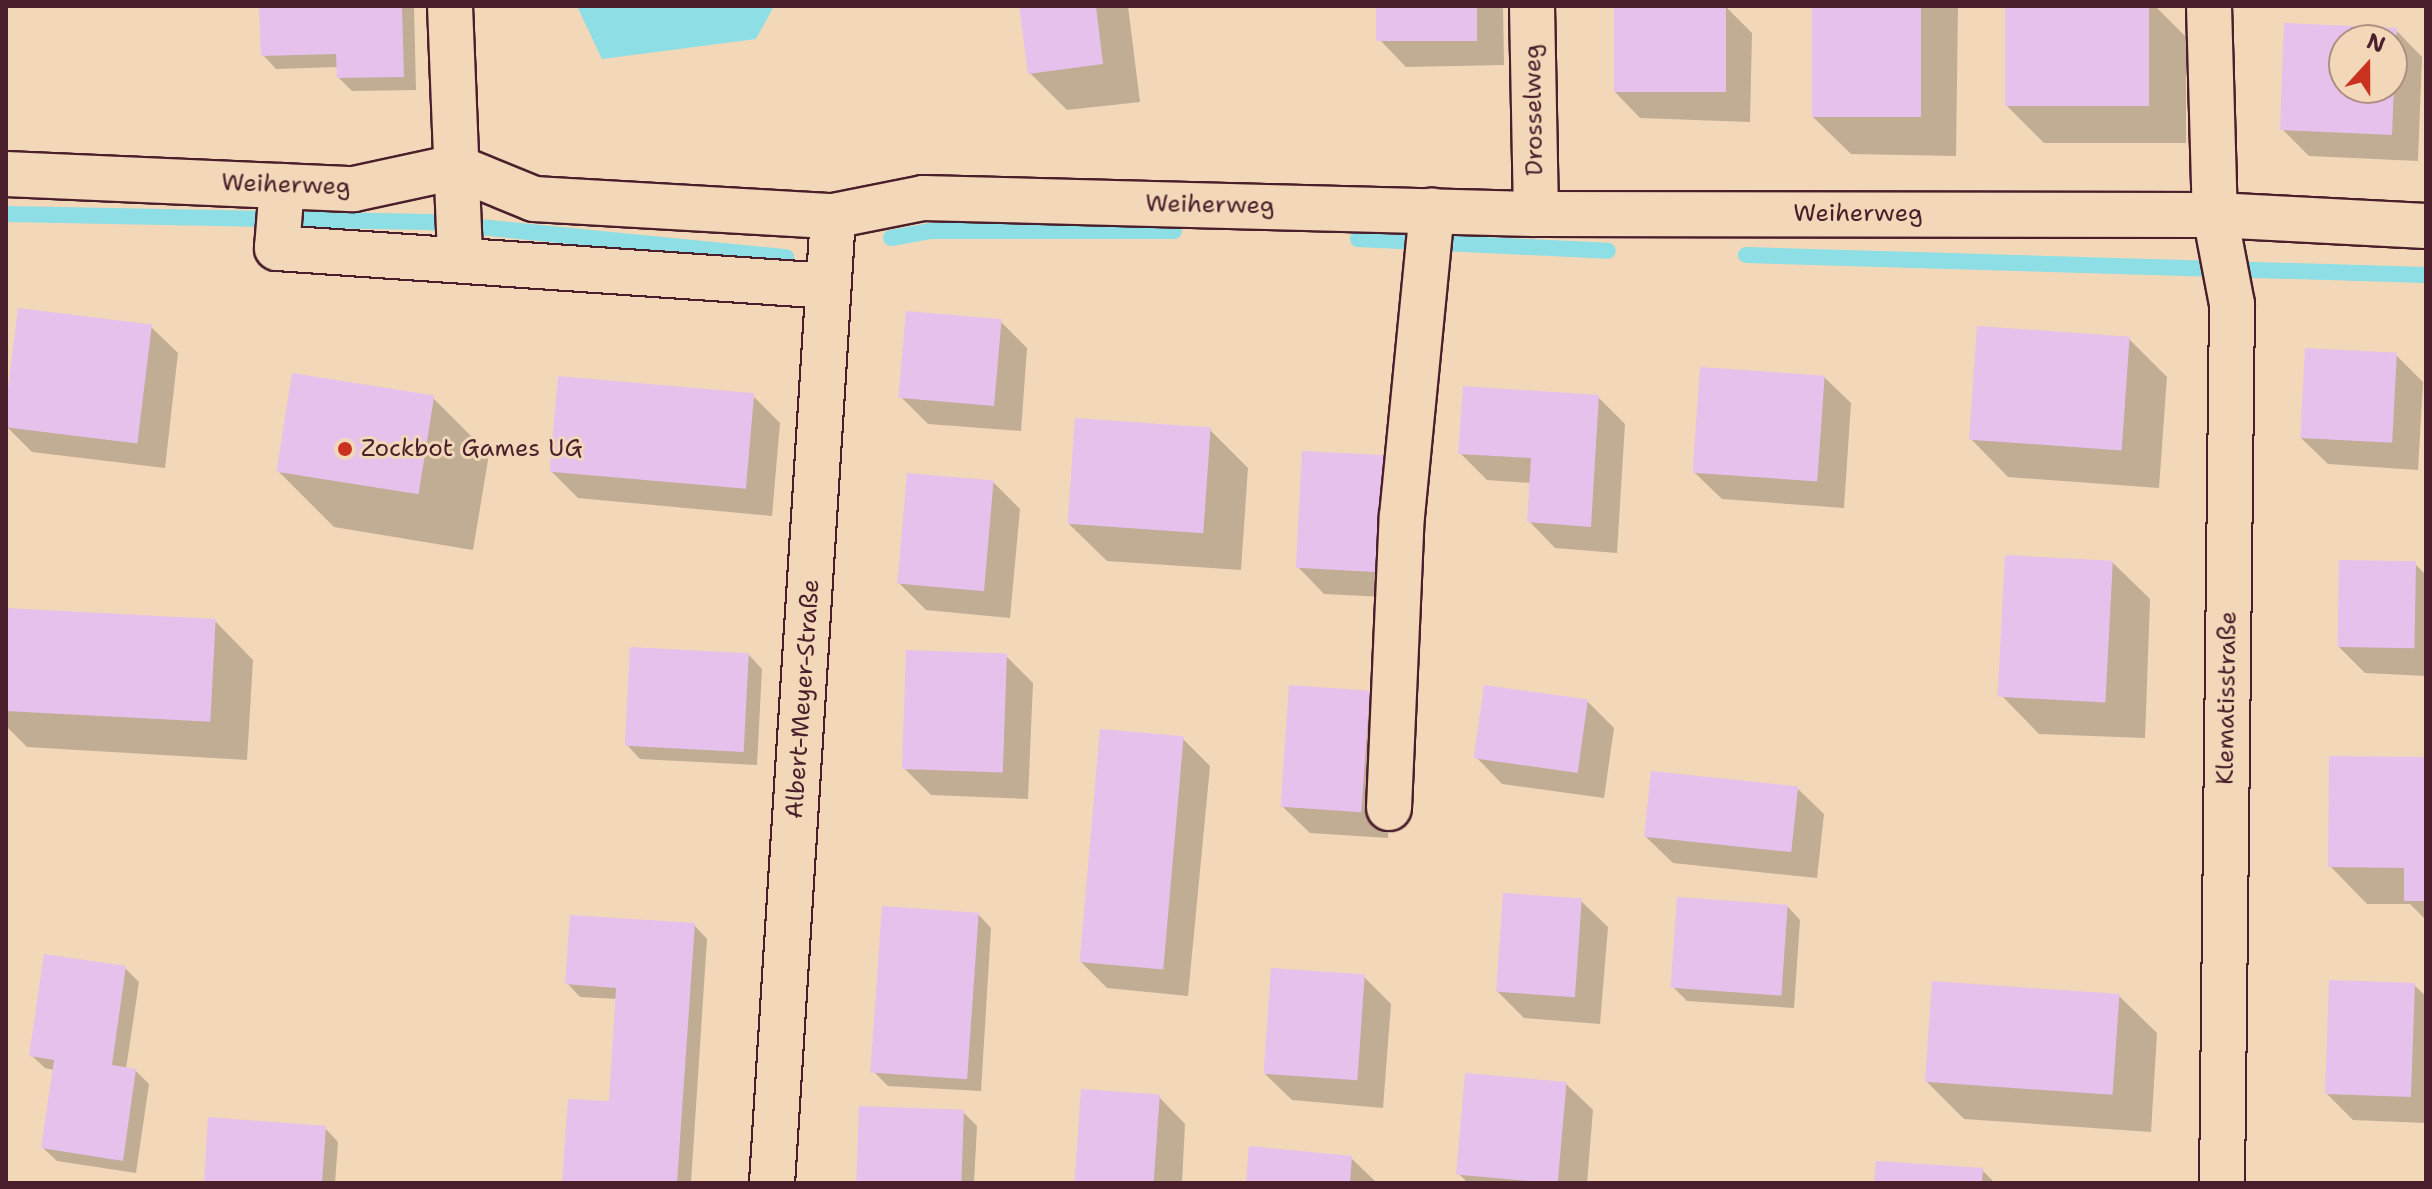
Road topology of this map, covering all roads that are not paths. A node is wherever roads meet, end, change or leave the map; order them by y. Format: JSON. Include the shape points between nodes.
{"nodes":[{"id":1,"x":450,"y":6,"type":"edge"},
{"id":2,"x":1532,"y":6,"type":"edge"},
{"id":3,"x":2209,"y":6,"type":"edge"},
{"id":4,"x":6,"y":174,"type":"edge"},
{"id":5,"x":457,"y":181,"type":"junction"},
{"id":6,"x":280,"y":206,"type":"junction"},
{"id":7,"x":1536,"y":214,"type":"junction"},
{"id":8,"x":833,"y":216,"type":"junction"},
{"id":9,"x":2426,"y":226,"type":"edge"},
{"id":10,"x":2218,"y":231,"type":"junction"},
{"id":11,"x":1430,"y":232,"type":"junction"},
{"id":12,"x":460,"y":254,"type":"junction"},
{"id":13,"x":829,"y":286,"type":"junction"},
{"id":14,"x":1389,"y":808,"type":"dead end"},
{"id":15,"x":772,"y":1183,"type":"edge"},
{"id":16,"x":2222,"y":1183,"type":"edge"}],
"edges":[{"from":1,"to":5,"type":"street"},
{"from":2,"to":7,"type":"street","name":"Drosselweg"},
{"from":3,"to":10,"type":"street","name":"Klematisstraße"},
{"from":4,"to":6,"type":"street","name":"Weiherweg"},
{"from":5,"to":6,"type":"street","name":"Weiherweg","via":[[354,189]]},
{"from":5,"to":8,"type":"street","name":"Weiherweg","via":[[534,199]]},
{"from":5,"to":12,"type":"street"},
{"from":6,"to":12,"type":"street","via":[[277,248]]},
{"from":7,"to":10,"type":"street","name":"Weiherweg"},
{"from":7,"to":11,"type":"street","name":"Weiherweg"},
{"from":8,"to":11,"type":"street","name":"Weiherweg","via":[[923,198]]},
{"from":8,"to":13,"type":"street","name":"Albert-Meyer-Straße"},
{"from":9,"to":10,"type":"street","name":"Weiherweg"},
{"from":10,"to":16,"type":"street","name":"Klematisstraße","via":[[2230,290]]},
{"from":11,"to":14,"type":"street","via":[[1402,516]]},
{"from":12,"to":13,"type":"street"},
{"from":13,"to":15,"type":"street","name":"Albert-Meyer-Straße"}]}
